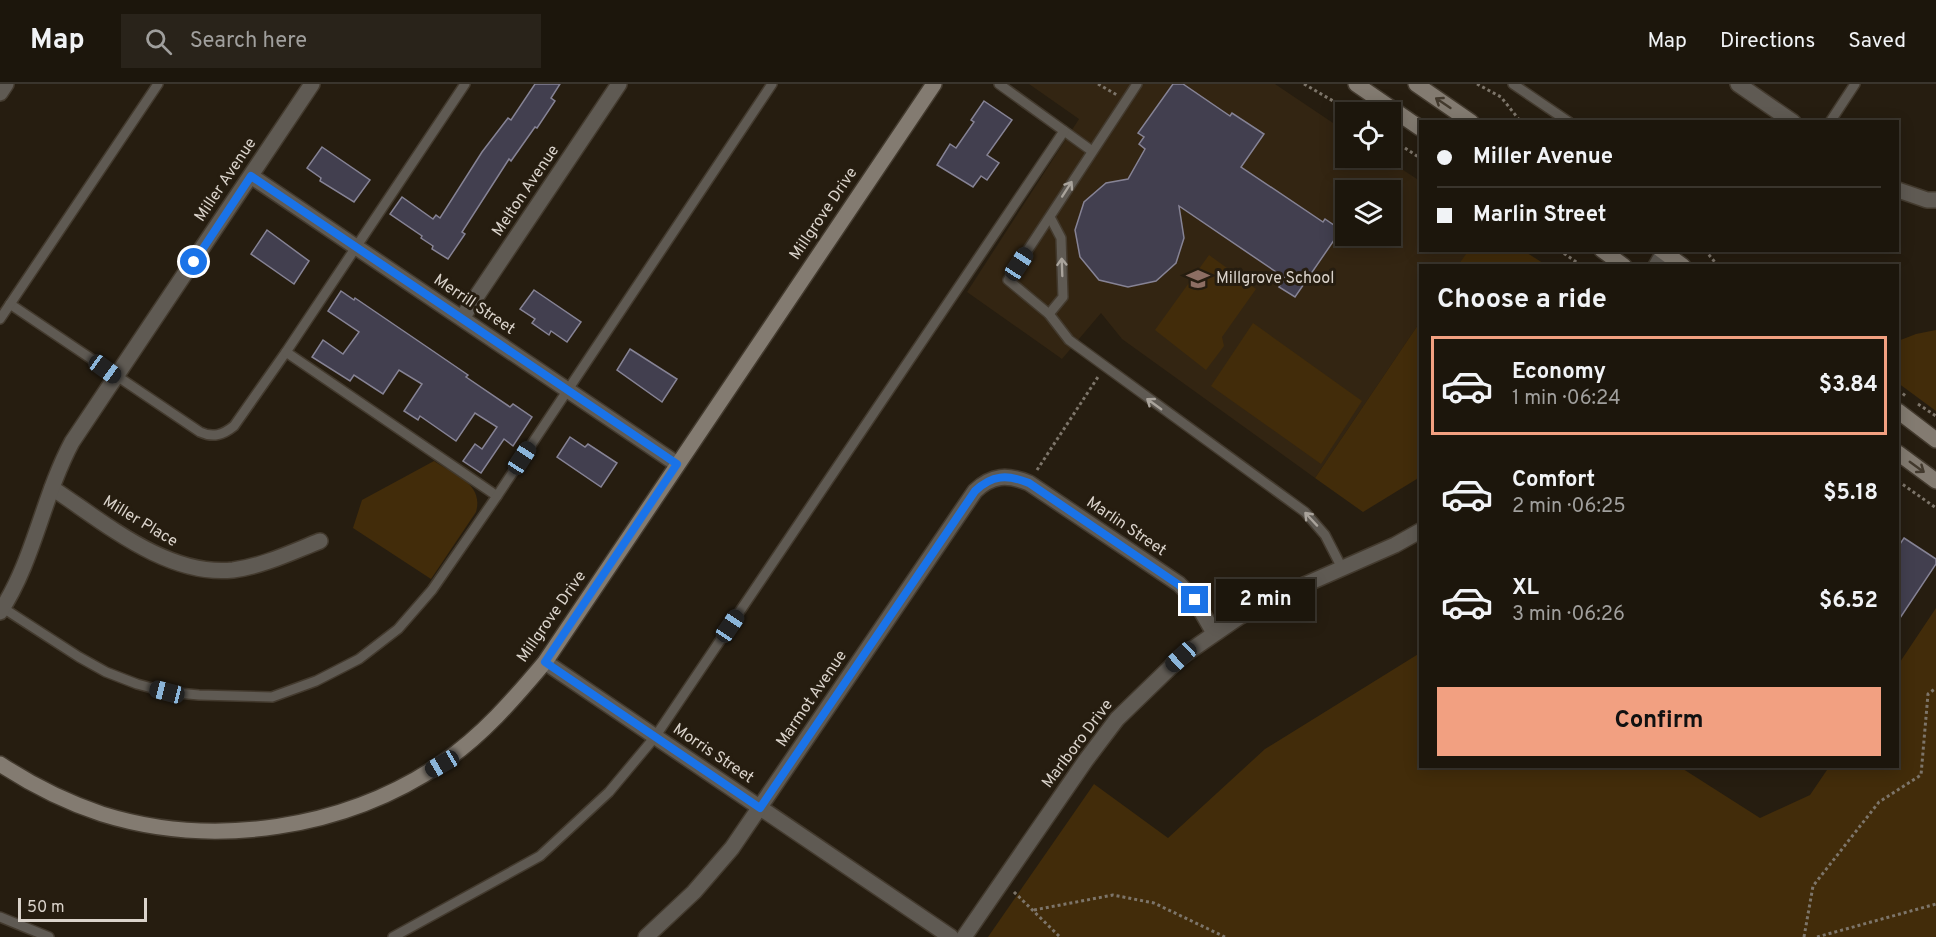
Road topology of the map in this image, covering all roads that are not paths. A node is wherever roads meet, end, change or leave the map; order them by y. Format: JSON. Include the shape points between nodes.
{"nodes":[{"id":1,"x":6,"y":84,"type":"edge"},
{"id":2,"x":158,"y":84,"type":"edge"},
{"id":3,"x":312,"y":84,"type":"edge"},
{"id":4,"x":465,"y":84,"type":"edge"},
{"id":5,"x":619,"y":84,"type":"edge"},
{"id":6,"x":772,"y":84,"type":"edge"},
{"id":7,"x":934,"y":84,"type":"edge"},
{"id":8,"x":999,"y":84,"type":"edge"},
{"id":9,"x":1137,"y":84,"type":"edge"},
{"id":10,"x":1356,"y":84,"type":"edge"},
{"id":11,"x":1416,"y":84,"type":"edge"},
{"id":12,"x":1513,"y":84,"type":"edge"},
{"id":13,"x":1738,"y":84,"type":"edge"},
{"id":14,"x":1855,"y":84,"type":"edge"},
{"id":15,"x":0,"y":93,"type":"edge"},
{"id":16,"x":1468,"y":120,"type":"edge"},
{"id":17,"x":1566,"y":120,"type":"edge"},
{"id":18,"x":1790,"y":120,"type":"edge"},
{"id":19,"x":1831,"y":120,"type":"edge"},
{"id":20,"x":1419,"y":127,"type":"edge"},
{"id":21,"x":1064,"y":131,"type":"junction"},
{"id":22,"x":1092,"y":151,"type":"junction"},
{"id":23,"x":251,"y":176,"type":"junction"},
{"id":24,"x":1899,"y":190,"type":"edge"},
{"id":25,"x":1936,"y":200,"type":"edge"},
{"id":26,"x":1050,"y":217,"type":"junction"},
{"id":27,"x":355,"y":247,"type":"junction"},
{"id":28,"x":1605,"y":252,"type":"edge"},
{"id":29,"x":1660,"y":256,"type":"edge"},
{"id":30,"x":1621,"y":264,"type":"edge"},
{"id":31,"x":1678,"y":264,"type":"edge"},
{"id":32,"x":10,"y":304,"type":"junction"},
{"id":33,"x":1049,"y":314,"type":"junction"},
{"id":34,"x":462,"y":318,"type":"junction"},
{"id":35,"x":0,"y":319,"type":"edge"},
{"id":36,"x":286,"y":352,"type":"junction"},
{"id":37,"x":116,"y":377,"type":"junction"},
{"id":38,"x":567,"y":389,"type":"junction"},
{"id":39,"x":1899,"y":412,"type":"edge"},
{"id":40,"x":1936,"y":440,"type":"edge"},
{"id":41,"x":1899,"y":454,"type":"edge"},
{"id":42,"x":677,"y":464,"type":"junction"},
{"id":43,"x":999,"y":478,"type":"joint"},
{"id":44,"x":1936,"y":481,"type":"edge"},
{"id":45,"x":51,"y":488,"type":"junction"},
{"id":46,"x":497,"y":496,"type":"junction"},
{"id":47,"x":1419,"y":532,"type":"edge"},
{"id":48,"x":320,"y":541,"type":"dead end"},
{"id":49,"x":1342,"y":568,"type":"junction"},
{"id":50,"x":1,"y":608,"type":"edge"},
{"id":51,"x":1214,"y":633,"type":"junction"},
{"id":52,"x":545,"y":662,"type":"junction"},
{"id":53,"x":655,"y":737,"type":"junction"},
{"id":54,"x":0,"y":764,"type":"edge"},
{"id":55,"x":760,"y":808,"type":"junction"},
{"id":56,"x":0,"y":917,"type":"edge"},
{"id":57,"x":49,"y":937,"type":"edge"},
{"id":58,"x":393,"y":937,"type":"edge"},
{"id":59,"x":646,"y":937,"type":"edge"},
{"id":60,"x":951,"y":937,"type":"edge"},
{"id":61,"x":964,"y":937,"type":"edge"}],
"edges":[{"from":1,"to":15,"type":"street"},
{"from":2,"to":32,"type":"lane"},
{"from":3,"to":23,"type":"street","name":"Miller Avenue"},
{"from":4,"to":27,"type":"lane"},
{"from":5,"to":34,"type":"street","name":"Melton Avenue"},
{"from":6,"to":38,"type":"lane"},
{"from":7,"to":42,"type":"street","name":"Millgrove Drive"},
{"from":8,"to":21,"type":"lane"},
{"from":9,"to":22,"type":"lane"},
{"from":10,"to":20,"type":"street"},
{"from":16,"to":11,"type":"street","one_way":true},
{"from":12,"to":17,"type":"lane"},
{"from":13,"to":18,"type":"street"},
{"from":14,"to":19,"type":"lane"},
{"from":21,"to":22,"type":"lane"},
{"from":21,"to":53,"type":"lane"},
{"from":26,"to":22,"type":"lane","one_way":true},
{"from":23,"to":27,"type":"street","name":"Merrill Street"},
{"from":23,"to":37,"type":"street","name":"Miller Avenue"},
{"from":24,"to":25,"type":"street"},
{"from":33,"to":26,"type":"lane","one_way":true,"via":[[1063,297],[1060,238]]},
{"from":26,"to":33,"type":"lane","via":[[1008,280]]},
{"from":27,"to":34,"type":"street","name":"Merrill Street"},
{"from":27,"to":36,"type":"lane"},
{"from":28,"to":30,"type":"street"},
{"from":29,"to":31,"type":"street"},
{"from":32,"to":35,"type":"lane"},
{"from":32,"to":37,"type":"lane"},
{"from":49,"to":33,"type":"lane","one_way":true,"via":[[1325,535],[1305,512],[1102,366],[1069,340]]},
{"from":34,"to":38,"type":"street","name":"Merrill Street"},
{"from":36,"to":37,"type":"lane","via":[[234,426],[218,435],[200,432]]},
{"from":36,"to":46,"type":"lane"},
{"from":37,"to":45,"type":"street","name":"Miller Avenue","via":[[72,442]]},
{"from":38,"to":42,"type":"street","name":"Merrill Street"},
{"from":38,"to":46,"type":"lane"},
{"from":39,"to":40,"type":"street"},
{"from":41,"to":44,"type":"street","one_way":true},
{"from":42,"to":52,"type":"street","name":"Millgrove Drive"},
{"from":43,"to":51,"type":"street","name":"Marlin Street","via":[[1014,477],[1029,483],[1179,585],[1195,600]]},
{"from":43,"to":55,"type":"street","name":"Marmot Avenue","via":[[985,482],[975,491]]},
{"from":45,"to":48,"type":"street","name":"Miller Place","via":[[153,554],[193,568],[223,570],[262,564]]},
{"from":45,"to":50,"type":"street","name":"Miller Avenue","via":[[19,576]]},
{"from":46,"to":50,"type":"lane","via":[[432,590],[398,629],[358,659],[316,681],[272,697],[167,692],[137,684],[79,657]]},
{"from":47,"to":49,"type":"street","name":"Marlboro Drive"},
{"from":49,"to":51,"type":"street","name":"Marlboro Drive","via":[[1279,596]]},
{"from":51,"to":61,"type":"street","name":"Marlboro Drive","via":[[1181,657],[1117,719]]},
{"from":52,"to":53,"type":"street","name":"Morris Street"},
{"from":52,"to":54,"type":"street","name":"Millgrove Drive","via":[[496,718],[442,764],[363,804],[311,820],[255,830],[217,831],[140,823],[102,814],[56,796]]},
{"from":53,"to":55,"type":"street","name":"Morris Street"},
{"from":53,"to":58,"type":"lane","via":[[609,792],[540,856]]},
{"from":55,"to":59,"type":"street","name":"Marmot Avenue","via":[[694,892]]},
{"from":55,"to":60,"type":"street","name":"Morris Street"},
{"from":56,"to":57,"type":"lane"}]}
